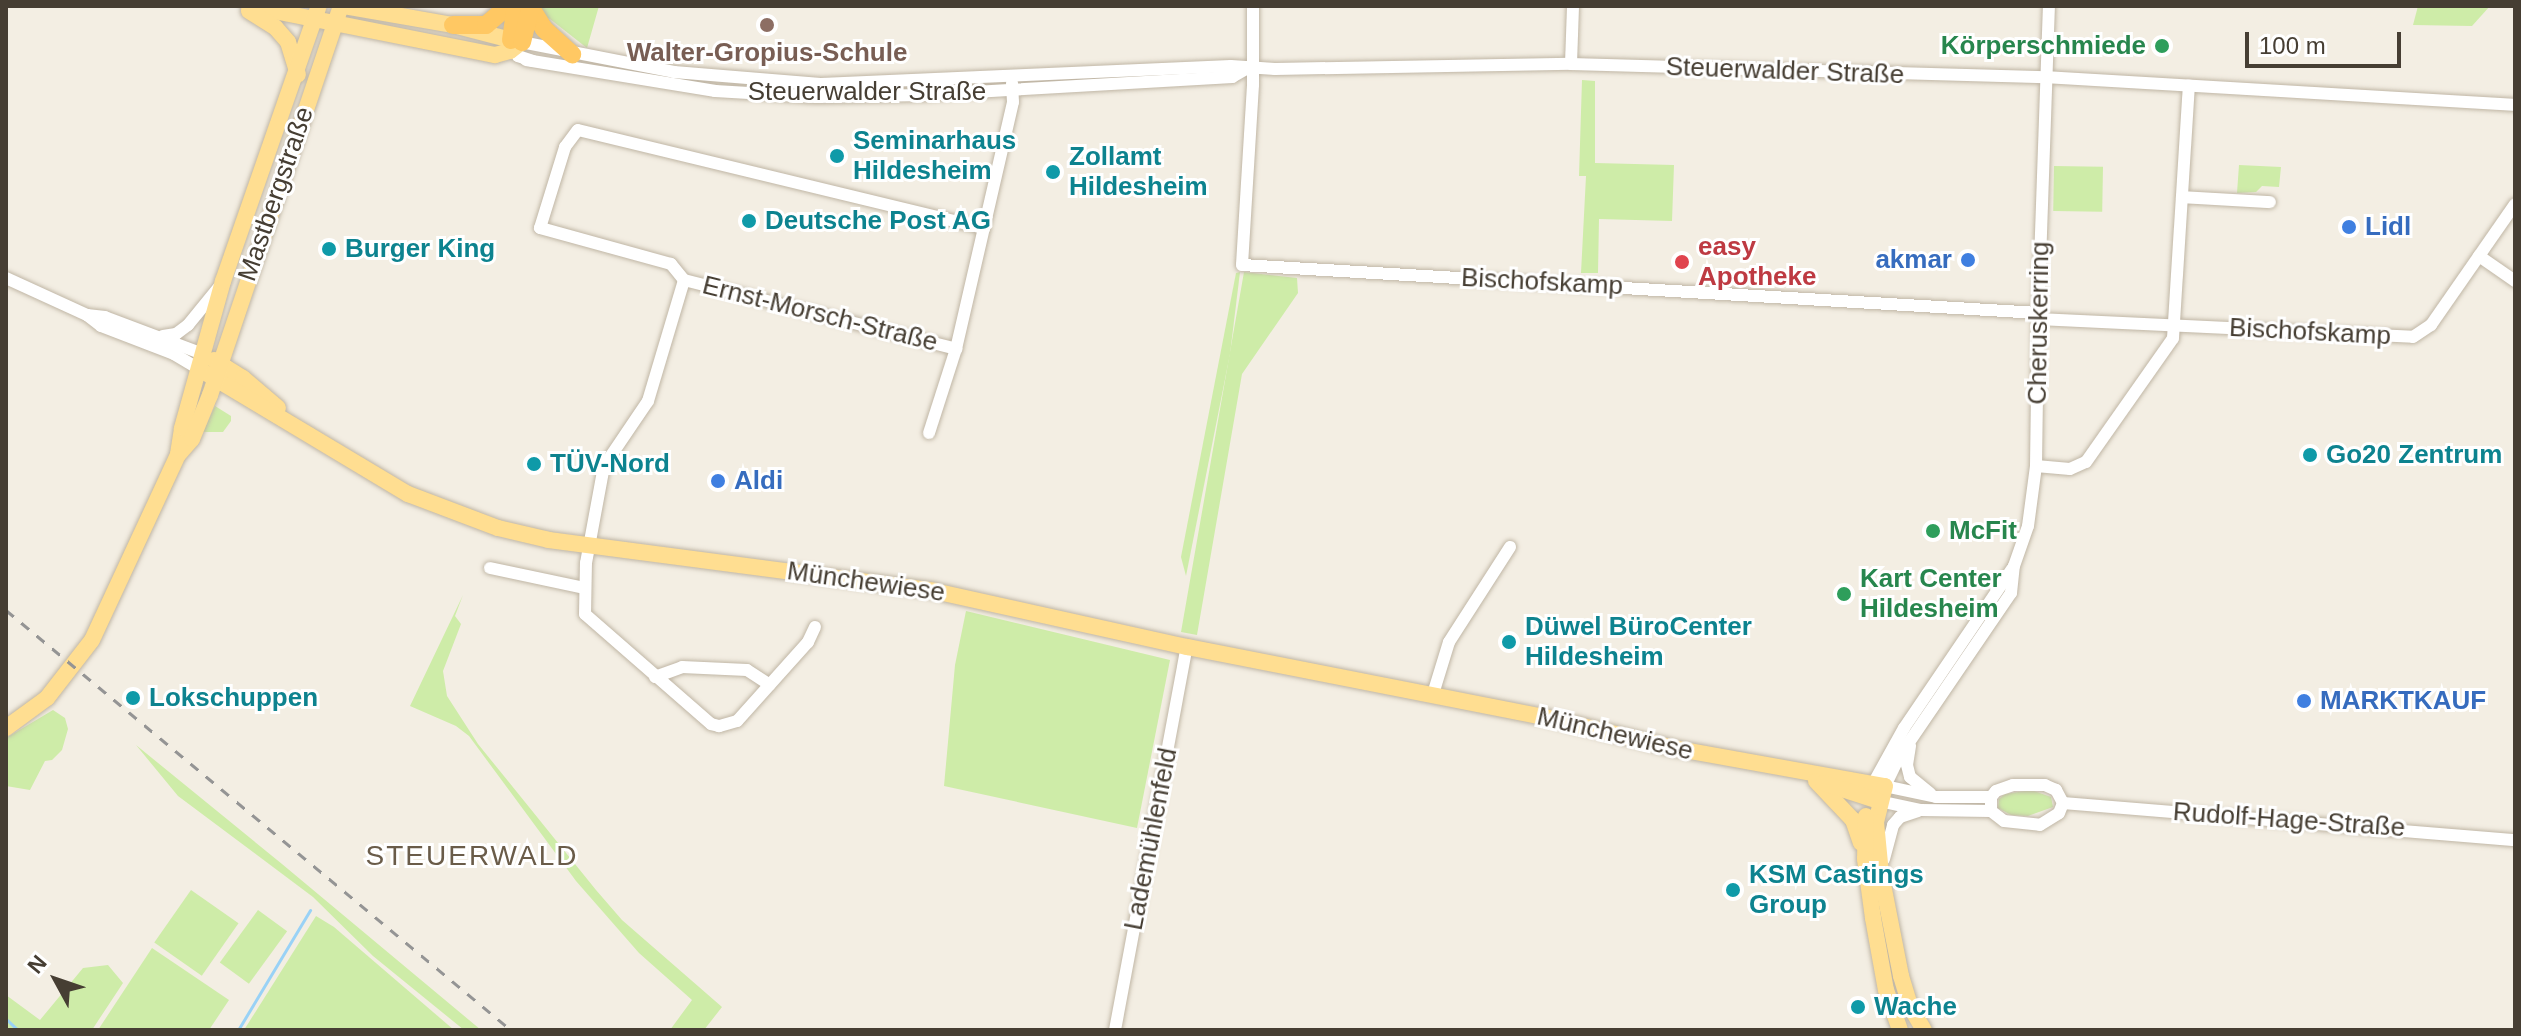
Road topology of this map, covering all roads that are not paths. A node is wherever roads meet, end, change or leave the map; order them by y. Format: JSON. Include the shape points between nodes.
{"nodes":[{"id":1,"x":241,"y":6,"type":"edge"},
{"id":2,"x":249,"y":6,"type":"edge"},
{"id":3,"x":342,"y":6,"type":"edge"},
{"id":4,"x":508,"y":6,"type":"edge"},
{"id":5,"x":1253,"y":6,"type":"edge"},
{"id":6,"x":1573,"y":6,"type":"edge"},
{"id":7,"x":2049,"y":6,"type":"edge"},
{"id":8,"x":526,"y":7,"type":"edge"},
{"id":9,"x":318,"y":13,"type":"edge"},
{"id":10,"x":336,"y":25,"type":"junction"},
{"id":11,"x":453,"y":25,"type":"junction"},
{"id":12,"x":516,"y":44,"type":"junction"},
{"id":13,"x":572,"y":54,"type":"junction"},
{"id":14,"x":495,"y":55,"type":"junction"},
{"id":15,"x":533,"y":61,"type":"junction"},
{"id":16,"x":1571,"y":64,"type":"junction"},
{"id":17,"x":1249,"y":69,"type":"junction"},
{"id":18,"x":298,"y":74,"type":"junction"},
{"id":19,"x":2046,"y":77,"type":"junction"},
{"id":20,"x":1012,"y":84,"type":"junction"},
{"id":21,"x":2189,"y":86,"type":"junction"},
{"id":22,"x":2515,"y":105,"type":"edge"},
{"id":23,"x":2182,"y":197,"type":"junction"},
{"id":24,"x":2270,"y":202,"type":"dead end"},
{"id":25,"x":2515,"y":204,"type":"edge"},
{"id":26,"x":984,"y":228,"type":"junction"},
{"id":27,"x":2479,"y":256,"type":"junction"},
{"id":28,"x":6,"y":278,"type":"edge"},
{"id":29,"x":684,"y":280,"type":"junction"},
{"id":30,"x":223,"y":281,"type":"junction"},
{"id":31,"x":2515,"y":281,"type":"edge"},
{"id":32,"x":87,"y":315,"type":"junction"},
{"id":33,"x":2038,"y":316,"type":"junction"},
{"id":34,"x":2174,"y":325,"type":"junction"},
{"id":35,"x":159,"y":337,"type":"junction"},
{"id":36,"x":956,"y":349,"type":"junction"},
{"id":37,"x":201,"y":362,"type":"junction"},
{"id":38,"x":218,"y":371,"type":"junction"},
{"id":39,"x":929,"y":433,"type":"dead end"},
{"id":40,"x":178,"y":455,"type":"junction"},
{"id":41,"x":2036,"y":466,"type":"junction"},
{"id":42,"x":1510,"y":547,"type":"dead end"},
{"id":43,"x":589,"y":548,"type":"junction"},
{"id":44,"x":2014,"y":566,"type":"junction"},
{"id":45,"x":490,"y":568,"type":"dead end"},
{"id":46,"x":584,"y":588,"type":"junction"},
{"id":47,"x":815,"y":627,"type":"dead end"},
{"id":48,"x":1187,"y":647,"type":"junction"},
{"id":49,"x":655,"y":677,"type":"junction"},
{"id":50,"x":770,"y":685,"type":"junction"},
{"id":51,"x":1433,"y":694,"type":"junction"},
{"id":52,"x":6,"y":728,"type":"edge"},
{"id":53,"x":1911,"y":742,"type":"junction"},
{"id":54,"x":1797,"y":773,"type":"junction"},
{"id":55,"x":1816,"y":781,"type":"junction"},
{"id":56,"x":1877,"y":792,"type":"junction"},
{"id":57,"x":1936,"y":797,"type":"junction"},
{"id":58,"x":2063,"y":803,"type":"junction"},
{"id":59,"x":1991,"y":804,"type":"junction"},
{"id":60,"x":1921,"y":810,"type":"junction"},
{"id":61,"x":2515,"y":840,"type":"edge"},
{"id":62,"x":1865,"y":859,"type":"junction"},
{"id":63,"x":1881,"y":874,"type":"junction"},
{"id":64,"x":1115,"y":1030,"type":"edge"},
{"id":65,"x":1900,"y":1030,"type":"edge"},
{"id":66,"x":1924,"y":1030,"type":"edge"}],
"edges":[{"from":1,"to":18,"type":"main road","via":[[275,27],[288,42]]},
{"from":2,"to":9,"type":"main road","name":"Steuerwalder Straße"},
{"from":3,"to":10,"type":"main road","name":"Mastbergstraße"},
{"from":3,"to":11,"type":"main road","name":"Steuerwalder Straße"},
{"from":4,"to":11,"type":"highway","via":[[486,25]]},
{"from":5,"to":17,"type":"street"},
{"from":6,"to":16,"type":"street"},
{"from":7,"to":19,"type":"street","name":"Cheruskerring"},
{"from":8,"to":12,"type":"highway"},
{"from":8,"to":13,"type":"highway"},
{"from":9,"to":10,"type":"main road","name":"Steuerwalder Straße"},
{"from":9,"to":18,"type":"main road","name":"Mastbergstraße"},
{"from":10,"to":14,"type":"main road","name":"Steuerwalder Straße"},
{"from":10,"to":38,"type":"main road","name":"Mastbergstraße"},
{"from":11,"to":12,"type":"main road","name":"Steuerwalder Straße"},
{"from":12,"to":13,"type":"street","name":"Steuerwalder Straße"},
{"from":12,"to":14,"type":"main road"},
{"from":12,"to":15,"type":"street","name":"Steuerwalder Straße","via":[[518,56]]},
{"from":13,"to":20,"type":"street","name":"Steuerwalder Straße","via":[[685,74],[781,82]]},
{"from":14,"to":15,"type":"street","name":"Steuerwalder Straße"},
{"from":15,"to":20,"type":"street","name":"Steuerwalder Straße","via":[[755,95],[877,96]]},
{"from":16,"to":17,"type":"street","name":"Steuerwalder Straße"},
{"from":16,"to":19,"type":"street","name":"Steuerwalder Straße"},
{"from":17,"to":20,"type":"street","name":"Steuerwalder Straße","via":[[1232,77]]},
{"from":17,"to":33,"type":"street","name":"Bischofskamp","via":[[1242,265]]},
{"from":18,"to":30,"type":"main road","name":"Mastbergstraße"},
{"from":19,"to":21,"type":"street","name":"Steuerwalder Straße"},
{"from":19,"to":33,"type":"street","name":"Cheruskerring"},
{"from":20,"to":26,"type":"street"},
{"from":21,"to":22,"type":"street","name":"Steuerwalder Straße"},
{"from":21,"to":23,"type":"street"},
{"from":23,"to":24,"type":"street"},
{"from":23,"to":34,"type":"street"},
{"from":25,"to":27,"type":"street","name":"Bischofskamp"},
{"from":26,"to":29,"type":"street","via":[[578,130],[565,147],[540,228],[671,264]]},
{"from":26,"to":36,"type":"street"},
{"from":27,"to":31,"type":"street"},
{"from":27,"to":34,"type":"street","name":"Bischofskamp","via":[[2431,325],[2413,337]]},
{"from":28,"to":32,"type":"street"},
{"from":29,"to":36,"type":"street","name":"Ernst-Morsch-Straße"},
{"from":29,"to":43,"type":"street","name":"Ernst-Morsch-Straße","via":[[648,401],[604,466]]},
{"from":30,"to":35,"type":"street","via":[[188,325]]},
{"from":30,"to":37,"type":"main road","name":"Mastbergstraße"},
{"from":32,"to":35,"type":"street"},
{"from":32,"to":37,"type":"street","via":[[101,326]]},
{"from":33,"to":34,"type":"street","name":"Bischofskamp"},
{"from":33,"to":41,"type":"street","name":"Cheruskerring"},
{"from":34,"to":41,"type":"street","via":[[2171,342],[2086,462],[2070,469]]},
{"from":35,"to":37,"type":"street"},
{"from":36,"to":39,"type":"street"},
{"from":37,"to":38,"type":"main road"},
{"from":37,"to":40,"type":"main road","name":"Mastbergstraße"},
{"from":38,"to":40,"type":"main road","name":"Mastbergstraße","via":[[192,439]]},
{"from":38,"to":43,"type":"main road","name":"Münchewiese","via":[[313,438],[429,503],[498,528]]},
{"from":40,"to":52,"type":"main road","name":"Mastbergstraße","via":[[92,640],[47,698]]},
{"from":41,"to":44,"type":"street","name":"Cheruskerring","via":[[2028,526]]},
{"from":42,"to":51,"type":"street","via":[[1449,642]]},
{"from":43,"to":46,"type":"street","name":"Ernst-Morsch-Straße"},
{"from":43,"to":48,"type":"main road","name":"Münchewiese","via":[[898,584]]},
{"from":44,"to":53,"type":"street","name":"Cheruskerring","via":[[2011,593],[2003,607]]},
{"from":44,"to":56,"type":"street","name":"Cheruskerring","via":[[1904,728]]},
{"from":45,"to":46,"type":"street"},
{"from":46,"to":49,"type":"street","via":[[585,614]]},
{"from":47,"to":50,"type":"street"},
{"from":48,"to":51,"type":"main road","name":"Münchewiese"},
{"from":48,"to":64,"type":"street","name":"Lademühlenfeld"},
{"from":49,"to":50,"type":"street","via":[[682,667],[747,670]]},
{"from":49,"to":50,"type":"street","via":[[719,726],[737,721]]},
{"from":51,"to":54,"type":"main road","name":"Münchewiese"},
{"from":53,"to":56,"type":"street","name":"Cheruskerring"},
{"from":53,"to":57,"type":"street","via":[[1910,777]]},
{"from":54,"to":55,"type":"main road","name":"Münchewiese"},
{"from":54,"to":56,"type":"main road","name":"Münchewiese","via":[[1826,773]]},
{"from":55,"to":56,"type":"main road","name":"Münchewiese"},
{"from":55,"to":62,"type":"main road","name":"Münchewiese","via":[[1853,820]]},
{"from":56,"to":57,"type":"street","name":"Rudolf-Hage-Straße"},
{"from":56,"to":60,"type":"street","name":"Rudolf-Hage-Straße"},
{"from":56,"to":62,"type":"main road"},
{"from":56,"to":63,"type":"main road"},
{"from":57,"to":59,"type":"street","name":"Rudolf-Hage-Straße"},
{"from":58,"to":59,"type":"street","name":"Rudolf-Hage-Straße","via":[[2056,790],[2045,785],[2013,785],[1996,791]]},
{"from":58,"to":59,"type":"street","name":"Rudolf-Hage-Straße","via":[[2059,813],[2040,825],[2004,821]]},
{"from":58,"to":61,"type":"street","name":"Rudolf-Hage-Straße"},
{"from":59,"to":60,"type":"street","name":"Rudolf-Hage-Straße"},
{"from":60,"to":63,"type":"street","via":[[1893,825]]},
{"from":62,"to":65,"type":"main road","via":[[1886,990]]},
{"from":63,"to":66,"type":"main road","via":[[1901,976]]}]}
